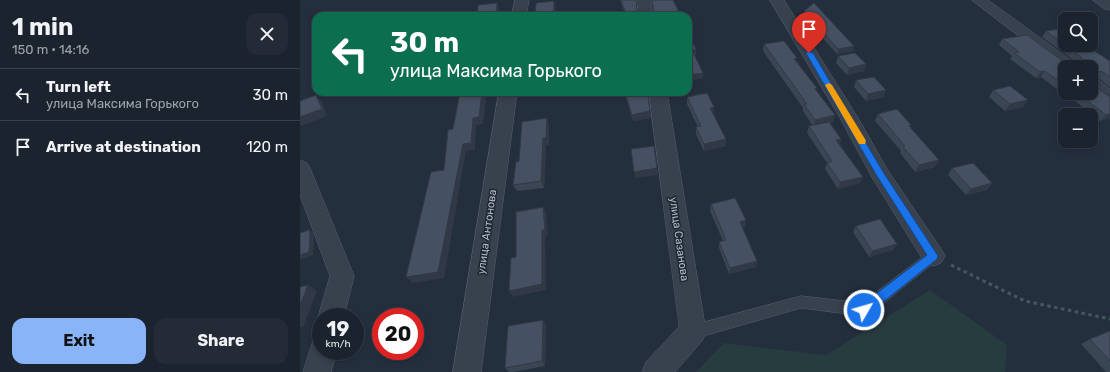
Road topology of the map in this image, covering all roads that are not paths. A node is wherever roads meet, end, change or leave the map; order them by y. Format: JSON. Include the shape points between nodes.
{"nodes":[{"id":1,"x":522,"y":0,"type":"edge"},
{"id":2,"x":644,"y":0,"type":"edge"},
{"id":3,"x":777,"y":0,"type":"edge"},
{"id":4,"x":979,"y":0,"type":"edge"},
{"id":5,"x":1100,"y":0,"type":"edge"},
{"id":6,"x":1110,"y":6,"type":"edge"},
{"id":7,"x":520,"y":12,"type":"edge"},
{"id":8,"x":646,"y":12,"type":"edge"},
{"id":9,"x":1060,"y":60,"type":"edge"},
{"id":10,"x":1098,"y":88,"type":"edge"},
{"id":11,"x":507,"y":96,"type":"edge"},
{"id":12,"x":659,"y":96,"type":"edge"},
{"id":13,"x":1110,"y":97,"type":"edge"},
{"id":14,"x":300,"y":168,"type":"edge"},
{"id":15,"x":933,"y":256,"type":"joint"},
{"id":16,"x":333,"y":308,"type":"edge"},
{"id":17,"x":693,"y":332,"type":"junction"},
{"id":18,"x":320,"y":360,"type":"edge"},
{"id":19,"x":317,"y":372,"type":"edge"},
{"id":20,"x":467,"y":372,"type":"edge"},
{"id":21,"x":656,"y":372,"type":"edge"}],
"edges":[{"from":1,"to":7,"type":"street"},
{"from":2,"to":8,"type":"street"},
{"from":3,"to":15,"type":"street","via":[[880,174]]},
{"from":4,"to":9,"type":"street"},
{"from":5,"to":6,"type":"street"},
{"from":10,"to":13,"type":"street"},
{"from":11,"to":20,"type":"street","name":"улица Антонова"},
{"from":12,"to":17,"type":"street","name":"улица Сазанова"},
{"from":14,"to":16,"type":"street","via":[[342,276]]},
{"from":15,"to":17,"type":"lane","via":[[864,310],[801,302]]},
{"from":17,"to":21,"type":"street"},
{"from":18,"to":19,"type":"street"}]}
